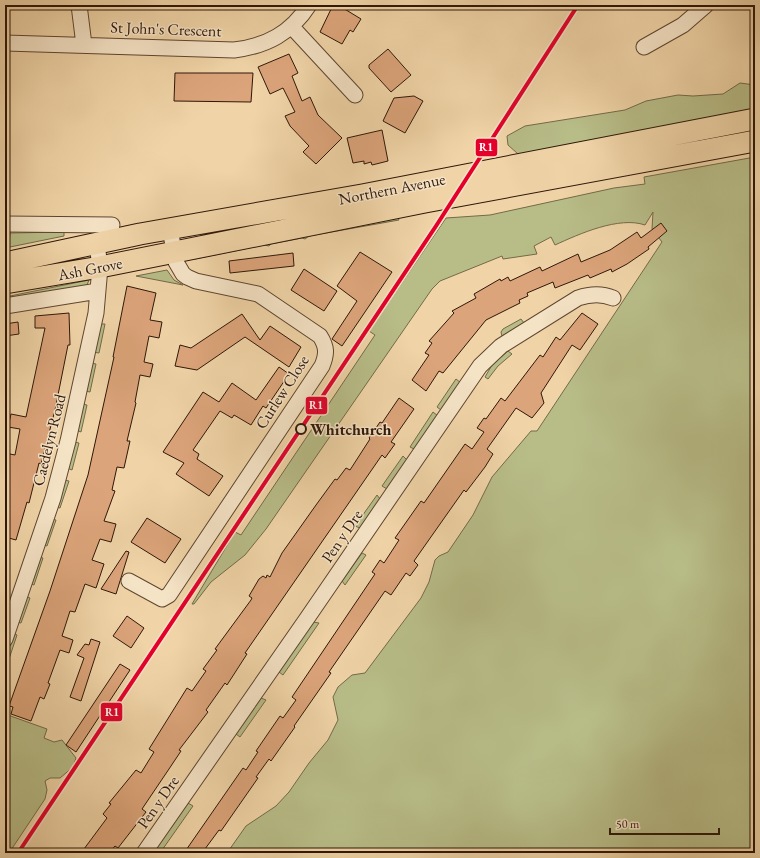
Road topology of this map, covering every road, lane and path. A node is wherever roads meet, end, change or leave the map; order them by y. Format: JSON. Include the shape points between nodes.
{"nodes":[{"id":1,"x":79,"y":5,"type":"edge"},
{"id":2,"x":309,"y":5,"type":"edge"},
{"id":3,"x":706,"y":5,"type":"edge"},
{"id":4,"x":292,"y":27,"type":"junction"},
{"id":5,"x":5,"y":43,"type":"edge"},
{"id":6,"x":84,"y":45,"type":"junction"},
{"id":7,"x":644,"y":47,"type":"dead end"},
{"id":8,"x":355,"y":95,"type":"dead end"},
{"id":9,"x":755,"y":119,"type":"edge"},
{"id":10,"x":755,"y":141,"type":"edge"},
{"id":11,"x":5,"y":224,"type":"edge"},
{"id":12,"x":112,"y":225,"type":"dead end"},
{"id":13,"x":170,"y":229,"type":"junction"},
{"id":14,"x":97,"y":244,"type":"junction"},
{"id":15,"x":174,"y":252,"type":"junction"},
{"id":16,"x":5,"y":263,"type":"edge"},
{"id":17,"x":100,"y":267,"type":"junction"},
{"id":18,"x":5,"y":283,"type":"edge"},
{"id":19,"x":98,"y":291,"type":"junction"},
{"id":20,"x":613,"y":298,"type":"dead end"},
{"id":21,"x":5,"y":306,"type":"edge"},
{"id":22,"x":129,"y":581,"type":"dead end"},
{"id":23,"x":5,"y":639,"type":"edge"},
{"id":24,"x":144,"y":853,"type":"edge"}],
"edges":[{"from":1,"to":6,"type":"street"},
{"from":2,"to":4,"type":"street","name":"St John's Crescent"},
{"from":3,"to":7,"type":"street","via":[[683,25]]},
{"from":4,"to":6,"type":"street","name":"St John's Crescent","via":[[262,44],[234,50]]},
{"from":4,"to":8,"type":"street"},
{"from":5,"to":6,"type":"street","name":"St John's Crescent"},
{"from":9,"to":13,"type":"highway","name":"Northern Avenue"},
{"from":10,"to":15,"type":"highway","name":"Northern Avenue","via":[[493,189]]},
{"from":11,"to":12,"type":"street"},
{"from":13,"to":14,"type":"highway","name":"Ash Grove"},
{"from":13,"to":15,"type":"street","name":"Curlew Close"},
{"from":14,"to":16,"type":"highway","name":"Ash Grove"},
{"from":14,"to":17,"type":"street","name":"Caedelyn Road"},
{"from":15,"to":17,"type":"highway","name":"Ash Grove"},
{"from":15,"to":22,"type":"street","name":"Curlew Close","via":[[178,267],[187,277],[249,292],[266,299],[320,336],[326,350],[322,366],[169,595],[162,599]]},
{"from":17,"to":18,"type":"highway","name":"Ash Grove"},
{"from":17,"to":19,"type":"street","name":"Caedelyn Road"},
{"from":19,"to":21,"type":"street","name":"Ash Grove"},
{"from":19,"to":23,"type":"street","name":"Caedelyn Road","via":[[94,322],[60,473]]},
{"from":20,"to":24,"type":"street","name":"Pen y Dre","via":[[595,294],[578,298],[502,346],[480,366]]}]}
